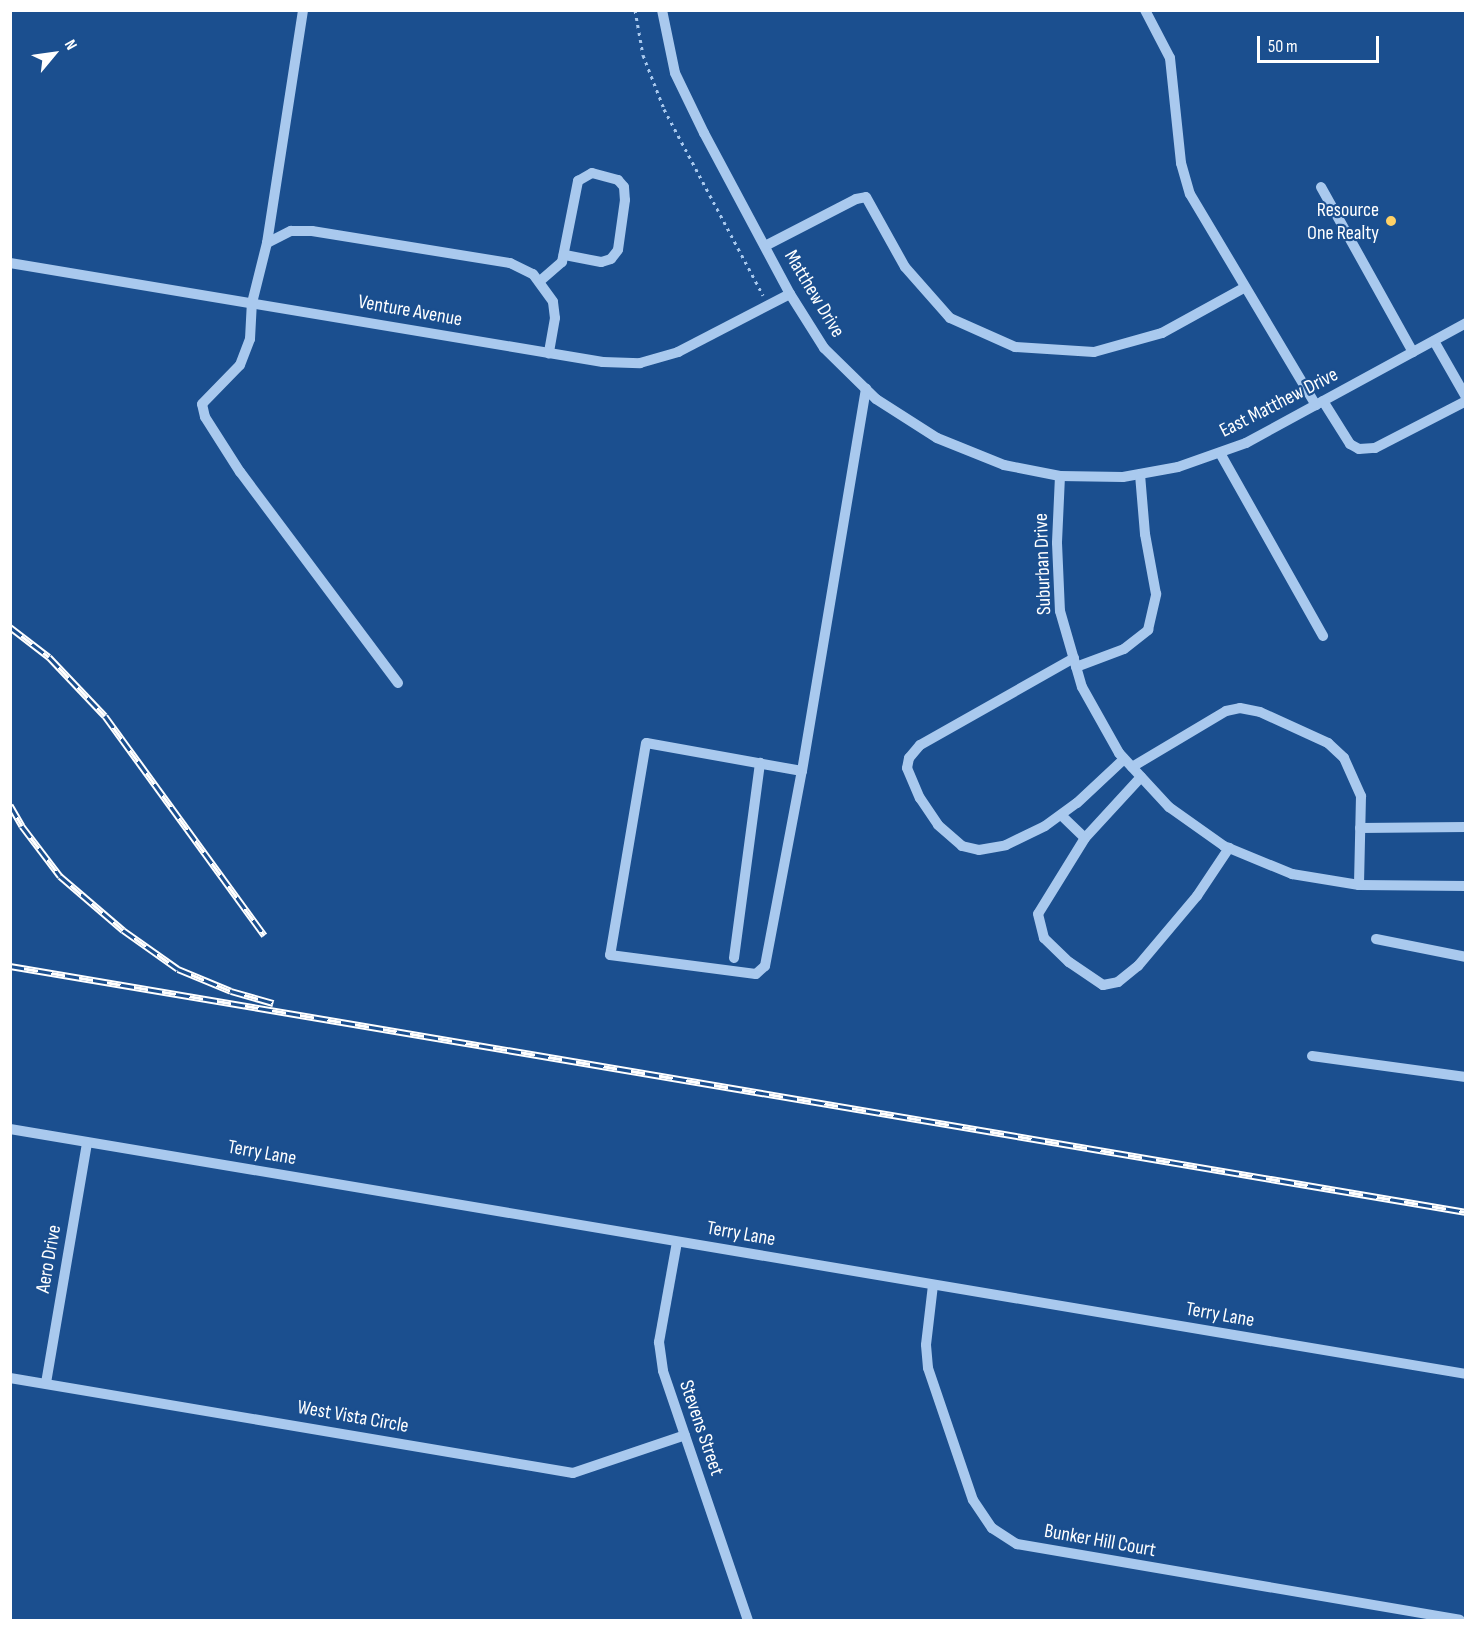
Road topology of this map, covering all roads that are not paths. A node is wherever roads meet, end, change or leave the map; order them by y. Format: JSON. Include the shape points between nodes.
{"nodes":[{"id":1,"x":303,"y":10,"type":"edge"},
{"id":2,"x":662,"y":10,"type":"edge"},
{"id":3,"x":1144,"y":10,"type":"edge"},
{"id":4,"x":1321,"y":187,"type":"dead end"},
{"id":5,"x":267,"y":243,"type":"junction"},
{"id":6,"x":765,"y":246,"type":"junction"},
{"id":7,"x":564,"y":255,"type":"junction"},
{"id":8,"x":10,"y":263,"type":"edge"},
{"id":9,"x":540,"y":281,"type":"junction"},
{"id":10,"x":1244,"y":288,"type":"junction"},
{"id":11,"x":790,"y":294,"type":"junction"},
{"id":12,"x":252,"y":303,"type":"junction"},
{"id":13,"x":1466,"y":324,"type":"edge"},
{"id":14,"x":1434,"y":341,"type":"junction"},
{"id":15,"x":1413,"y":352,"type":"junction"},
{"id":16,"x":549,"y":353,"type":"junction"},
{"id":17,"x":866,"y":388,"type":"junction"},
{"id":18,"x":1466,"y":399,"type":"edge"},
{"id":19,"x":1320,"y":403,"type":"junction"},
{"id":20,"x":1220,"y":453,"type":"junction"},
{"id":21,"x":1140,"y":474,"type":"junction"},
{"id":22,"x":1060,"y":476,"type":"junction"},
{"id":23,"x":1323,"y":636,"type":"dead end"},
{"id":24,"x":1075,"y":663,"type":"junction"},
{"id":25,"x":398,"y":683,"type":"dead end"},
{"id":26,"x":760,"y":763,"type":"junction"},
{"id":27,"x":1128,"y":763,"type":"junction"},
{"id":28,"x":802,"y":771,"type":"junction"},
{"id":29,"x":1141,"y":777,"type":"junction"},
{"id":30,"x":1061,"y":815,"type":"junction"},
{"id":31,"x":1466,"y":827,"type":"edge"},
{"id":32,"x":1360,"y":828,"type":"junction"},
{"id":33,"x":1085,"y":837,"type":"junction"},
{"id":34,"x":1229,"y":848,"type":"junction"},
{"id":35,"x":1359,"y":885,"type":"junction"},
{"id":36,"x":1466,"y":886,"type":"edge"},
{"id":37,"x":1376,"y":939,"type":"dead end"},
{"id":38,"x":1466,"y":957,"type":"edge"},
{"id":39,"x":734,"y":958,"type":"dead end"},
{"id":40,"x":1312,"y":1056,"type":"dead end"},
{"id":41,"x":1466,"y":1077,"type":"edge"},
{"id":42,"x":10,"y":1129,"type":"edge"},
{"id":43,"x":87,"y":1142,"type":"junction"},
{"id":44,"x":677,"y":1242,"type":"junction"},
{"id":45,"x":933,"y":1285,"type":"junction"},
{"id":46,"x":1466,"y":1374,"type":"edge"},
{"id":47,"x":10,"y":1378,"type":"edge"},
{"id":48,"x":46,"y":1383,"type":"junction"},
{"id":49,"x":684,"y":1435,"type":"junction"},
{"id":50,"x":1416,"y":1617,"type":"edge"},
{"id":51,"x":748,"y":1620,"type":"edge"},
{"id":52,"x":1460,"y":1620,"type":"edge"}],
"edges":[{"from":1,"to":5,"type":"street"},
{"from":2,"to":6,"type":"street","name":"Matthew Drive","via":[[675,73]]},
{"from":3,"to":10,"type":"street","via":[[1170,58],[1181,163],[1190,194]]},
{"from":4,"to":15,"type":"street"},
{"from":5,"to":9,"type":"street","via":[[291,231],[312,231],[510,263]]},
{"from":5,"to":12,"type":"street"},
{"from":6,"to":10,"type":"street","via":[[866,197],[905,267],[950,318],[1014,347],[1094,352],[1162,333]]},
{"from":6,"to":11,"type":"street","name":"Matthew Drive"},
{"from":7,"to":7,"type":"street","via":[[578,181],[592,173],[618,180],[624,187],[625,200],[618,250],[611,259],[601,262]]},
{"from":7,"to":9,"type":"street","via":[[562,262]]},
{"from":8,"to":12,"type":"street","name":"Venture Avenue"},
{"from":9,"to":16,"type":"street","via":[[553,302],[555,318]]},
{"from":10,"to":19,"type":"street"},
{"from":11,"to":16,"type":"street","name":"Venture Avenue","via":[[678,352],[640,363],[603,362]]},
{"from":11,"to":17,"type":"street","name":"Matthew Drive","via":[[824,348]]},
{"from":12,"to":16,"type":"street","name":"Venture Avenue"},
{"from":12,"to":25,"type":"street","via":[[250,339],[240,364],[202,404],[205,417],[240,472]]},
{"from":13,"to":14,"type":"street","name":"East Matthew Drive"},
{"from":14,"to":15,"type":"street","name":"East Matthew Drive"},
{"from":14,"to":18,"type":"street"},
{"from":15,"to":19,"type":"street","name":"East Matthew Drive"},
{"from":17,"to":22,"type":"street","name":"Matthew Drive","via":[[937,438],[1004,465]]},
{"from":17,"to":28,"type":"street"},
{"from":18,"to":19,"type":"street","via":[[1375,448],[1359,449],[1350,444]]},
{"from":19,"to":20,"type":"street","name":"East Matthew Drive"},
{"from":20,"to":21,"type":"street","name":"East Matthew Drive"},
{"from":20,"to":23,"type":"street"},
{"from":21,"to":22,"type":"street","name":"East Matthew Drive"},
{"from":21,"to":24,"type":"street","via":[[1156,594],[1148,630],[1124,649]]},
{"from":22,"to":24,"type":"street","name":"Suburban Drive","via":[[1060,611]]},
{"from":24,"to":27,"type":"street","name":"Suburban Drive","via":[[1082,687]]},
{"from":24,"to":30,"type":"street","via":[[939,732],[909,758],[908,768],[920,798],[938,825],[962,846],[979,850],[1006,845]]},
{"from":26,"to":28,"type":"street"},
{"from":26,"to":28,"type":"street","via":[[646,743],[610,955],[756,974],[765,966]]},
{"from":26,"to":39,"type":"street"},
{"from":27,"to":29,"type":"street","name":"Suburban Drive"},
{"from":27,"to":30,"type":"street"},
{"from":27,"to":32,"type":"street","via":[[1226,711],[1240,708],[1260,712],[1328,743],[1344,758],[1361,796]]},
{"from":29,"to":33,"type":"street"},
{"from":29,"to":34,"type":"street","name":"Suburban Drive","via":[[1168,807]]},
{"from":30,"to":33,"type":"street"},
{"from":31,"to":32,"type":"street"},
{"from":32,"to":35,"type":"street"},
{"from":33,"to":34,"type":"street","via":[[1038,914],[1038,925],[1044,938],[1069,962],[1103,985],[1118,982],[1138,966],[1197,896]]},
{"from":34,"to":35,"type":"street","name":"Suburban Drive","via":[[1292,874]]},
{"from":35,"to":36,"type":"street","name":"Suburban Drive"},
{"from":37,"to":38,"type":"street"},
{"from":40,"to":41,"type":"street"},
{"from":42,"to":43,"type":"street","name":"Terry Lane"},
{"from":43,"to":44,"type":"street","name":"Terry Lane"},
{"from":43,"to":48,"type":"street","name":"Aero Drive"},
{"from":44,"to":45,"type":"street","name":"Terry Lane"},
{"from":44,"to":49,"type":"street","name":"Stevens Street","via":[[659,1342],[663,1371]]},
{"from":45,"to":46,"type":"street","name":"Terry Lane"},
{"from":45,"to":50,"type":"street","name":"Bunker Hill Court","via":[[926,1344],[928,1368],[973,1500],[992,1528],[1017,1544]]},
{"from":47,"to":48,"type":"street","name":"West Vista Circle"},
{"from":48,"to":49,"type":"street","name":"West Vista Circle","via":[[573,1473]]},
{"from":49,"to":51,"type":"street","name":"Stevens Street"},
{"from":50,"to":52,"type":"street","name":"Bunker Hill Court"}]}
